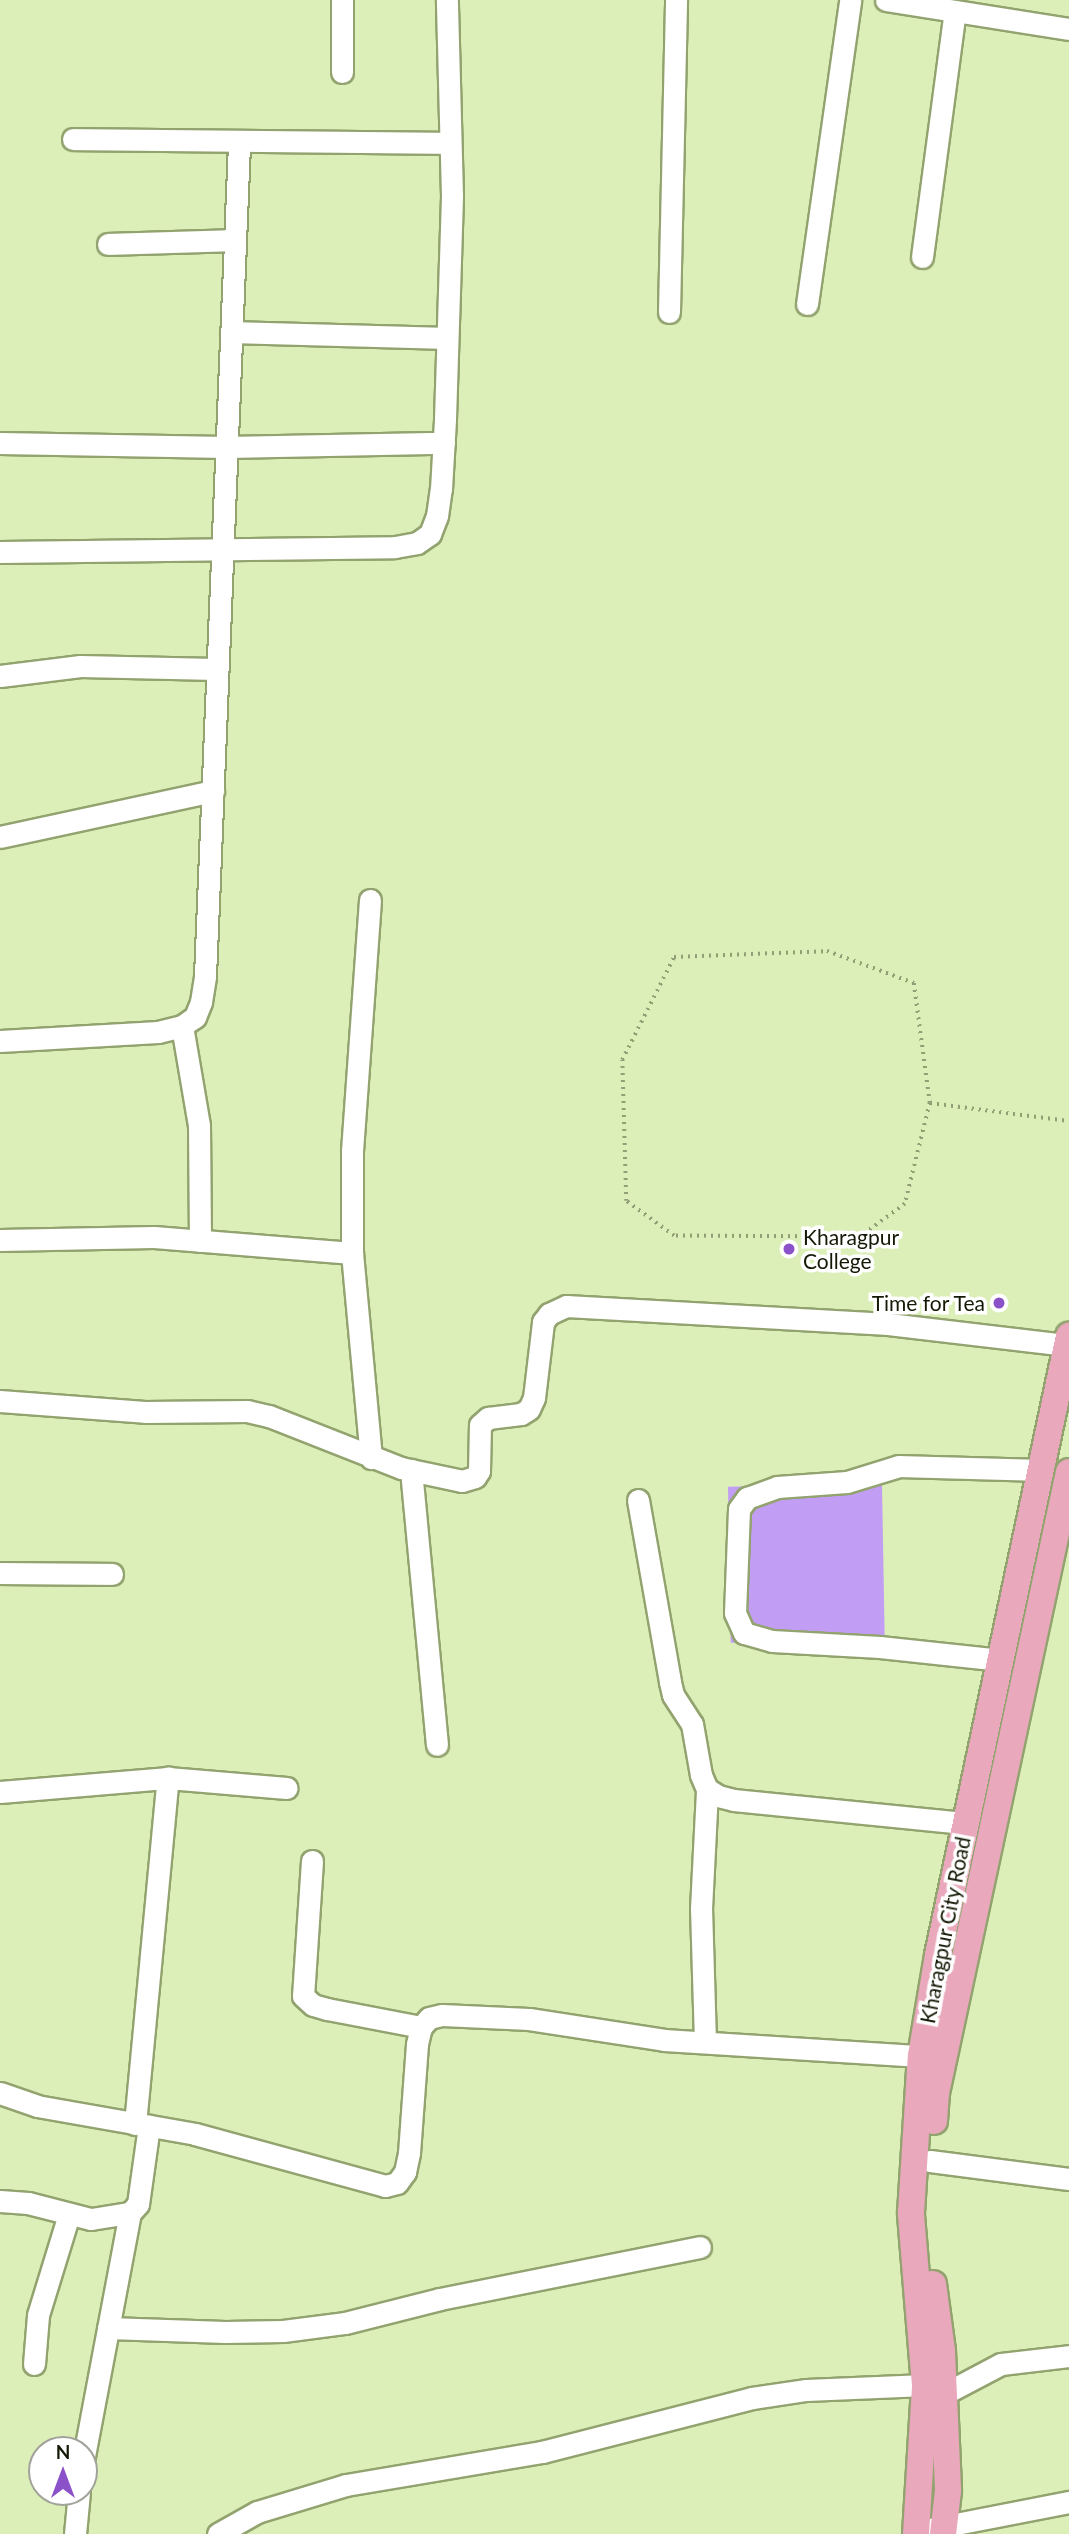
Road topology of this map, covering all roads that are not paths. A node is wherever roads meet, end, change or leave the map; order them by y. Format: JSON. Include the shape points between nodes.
{"nodes":[{"id":1,"x":342,"y":0,"type":"edge"},
{"id":2,"x":447,"y":0,"type":"edge"},
{"id":3,"x":676,"y":0,"type":"edge"},
{"id":4,"x":850,"y":0,"type":"edge"},
{"id":5,"x":886,"y":0,"type":"edge"},
{"id":6,"x":946,"y":7,"type":"edge"},
{"id":7,"x":1069,"y":29,"type":"edge"},
{"id":8,"x":342,"y":72,"type":"dead end"},
{"id":9,"x":73,"y":139,"type":"dead end"},
{"id":10,"x":239,"y":143,"type":"junction"},
{"id":11,"x":450,"y":143,"type":"junction"},
{"id":12,"x":235,"y":240,"type":"junction"},
{"id":13,"x":108,"y":244,"type":"dead end"},
{"id":14,"x":922,"y":257,"type":"dead end"},
{"id":15,"x":807,"y":304,"type":"dead end"},
{"id":16,"x":669,"y":312,"type":"dead end"},
{"id":17,"x":231,"y":332,"type":"junction"},
{"id":18,"x":447,"y":338,"type":"junction"},
{"id":19,"x":0,"y":443,"type":"edge"},
{"id":20,"x":444,"y":443,"type":"junction"},
{"id":21,"x":226,"y":447,"type":"junction"},
{"id":22,"x":222,"y":549,"type":"junction"},
{"id":23,"x":0,"y":552,"type":"edge"},
{"id":24,"x":216,"y":669,"type":"junction"},
{"id":25,"x":0,"y":677,"type":"edge"},
{"id":26,"x":213,"y":791,"type":"junction"},
{"id":27,"x":0,"y":836,"type":"edge"},
{"id":28,"x":370,"y":900,"type":"dead end"},
{"id":29,"x":182,"y":1026,"type":"junction"},
{"id":30,"x":0,"y":1041,"type":"edge"},
{"id":31,"x":0,"y":1240,"type":"edge"},
{"id":32,"x":200,"y":1241,"type":"junction"},
{"id":33,"x":352,"y":1253,"type":"junction"},
{"id":34,"x":1068,"y":1340,"type":"edge"},
{"id":35,"x":0,"y":1401,"type":"edge"},
{"id":36,"x":371,"y":1458,"type":"junction"},
{"id":37,"x":411,"y":1470,"type":"junction"},
{"id":38,"x":1041,"y":1470,"type":"junction"},
{"id":39,"x":1069,"y":1472,"type":"edge"},
{"id":40,"x":639,"y":1500,"type":"dead end"},
{"id":41,"x":0,"y":1573,"type":"edge"},
{"id":42,"x":112,"y":1574,"type":"dead end"},
{"id":43,"x":1001,"y":1660,"type":"junction"},
{"id":44,"x":437,"y":1745,"type":"dead end"},
{"id":45,"x":168,"y":1778,"type":"junction"},
{"id":46,"x":287,"y":1788,"type":"dead end"},
{"id":47,"x":708,"y":1789,"type":"junction"},
{"id":48,"x":0,"y":1792,"type":"edge"},
{"id":49,"x":966,"y":1823,"type":"junction"},
{"id":50,"x":312,"y":1861,"type":"dead end"},
{"id":51,"x":421,"y":2027,"type":"junction"},
{"id":52,"x":705,"y":2042,"type":"junction"},
{"id":53,"x":921,"y":2056,"type":"junction"},
{"id":54,"x":0,"y":2093,"type":"edge"},
{"id":55,"x":142,"y":2125,"type":"junction"},
{"id":56,"x":930,"y":2161,"type":"junction"},
{"id":57,"x":1069,"y":2179,"type":"edge"},
{"id":58,"x":0,"y":2201,"type":"edge"},
{"id":59,"x":130,"y":2213,"type":"junction"},
{"id":60,"x":69,"y":2214,"type":"junction"},
{"id":61,"x":700,"y":2247,"type":"dead end"},
{"id":62,"x":108,"y":2328,"type":"junction"},
{"id":63,"x":1069,"y":2356,"type":"edge"},
{"id":64,"x":34,"y":2364,"type":"dead end"},
{"id":65,"x":934,"y":2390,"type":"junction"},
{"id":66,"x":88,"y":2436,"type":"edge"},
{"id":67,"x":1069,"y":2502,"type":"edge"},
{"id":68,"x":78,"y":2506,"type":"edge"},
{"id":69,"x":944,"y":2530,"type":"edge"},
{"id":70,"x":912,"y":2533,"type":"edge"},
{"id":71,"x":75,"y":2534,"type":"edge"},
{"id":72,"x":218,"y":2534,"type":"edge"}],
"edges":[{"from":1,"to":8,"type":"street"},
{"from":2,"to":11,"type":"street"},
{"from":3,"to":16,"type":"street"},
{"from":4,"to":15,"type":"street"},
{"from":5,"to":6,"type":"street"},
{"from":6,"to":7,"type":"street"},
{"from":6,"to":14,"type":"street"},
{"from":9,"to":10,"type":"street"},
{"from":10,"to":11,"type":"street"},
{"from":10,"to":12,"type":"street"},
{"from":11,"to":18,"type":"street"},
{"from":12,"to":13,"type":"street"},
{"from":12,"to":17,"type":"street"},
{"from":17,"to":18,"type":"street"},
{"from":17,"to":21,"type":"street"},
{"from":18,"to":20,"type":"street"},
{"from":19,"to":21,"type":"street"},
{"from":20,"to":21,"type":"street"},
{"from":20,"to":22,"type":"street","via":[[437,516],[430,534],[416,543]]},
{"from":21,"to":22,"type":"street"},
{"from":22,"to":23,"type":"street"},
{"from":22,"to":24,"type":"street"},
{"from":24,"to":25,"type":"street","via":[[80,666]]},
{"from":24,"to":26,"type":"street"},
{"from":26,"to":27,"type":"street"},
{"from":26,"to":29,"type":"street","via":[[205,976],[195,1017]]},
{"from":28,"to":33,"type":"street","via":[[352,1150]]},
{"from":29,"to":30,"type":"street"},
{"from":29,"to":32,"type":"street","via":[[199,1125]]},
{"from":31,"to":32,"type":"street","via":[[154,1237]]},
{"from":32,"to":33,"type":"street"},
{"from":33,"to":36,"type":"street"},
{"from":34,"to":37,"type":"street","via":[[888,1324],[566,1306],[549,1314],[544,1322],[529,1409],[488,1418],[480,1425],[475,1477],[462,1481]]},
{"from":34,"to":38,"type":"main road","name":"Kharagpur City Road"},
{"from":35,"to":36,"type":"street","via":[[145,1412],[247,1411]]},
{"from":36,"to":37,"type":"street"},
{"from":37,"to":44,"type":"street"},
{"from":38,"to":43,"type":"main road","name":"Kharagpur City Road"},
{"from":38,"to":43,"type":"street","via":[[900,1466],[847,1482],[777,1487],[747,1498],[739,1509],[735,1613],[744,1633],[772,1641]]},
{"from":39,"to":56,"type":"main road","via":[[936,2093]]},
{"from":40,"to":47,"type":"street","via":[[673,1695],[692,1724]]},
{"from":41,"to":42,"type":"street"},
{"from":43,"to":49,"type":"main road","name":"Kharagpur City Road"},
{"from":45,"to":46,"type":"street"},
{"from":45,"to":48,"type":"street"},
{"from":45,"to":55,"type":"street"},
{"from":47,"to":49,"type":"street","via":[[734,1800]]},
{"from":47,"to":52,"type":"street","via":[[701,1909]]},
{"from":49,"to":53,"type":"main road","name":"Kharagpur City Road"},
{"from":50,"to":51,"type":"street","via":[[303,1996],[327,2009]]},
{"from":51,"to":52,"type":"street","via":[[429,2018],[442,2015],[517,2018]]},
{"from":51,"to":55,"type":"street","via":[[409,2153],[397,2183],[369,2184],[195,2134]]},
{"from":52,"to":53,"type":"street"},
{"from":53,"to":65,"type":"main road","name":"Kharagpur City Road","via":[[911,2213]]},
{"from":54,"to":55,"type":"street","via":[[37,2106]]},
{"from":55,"to":59,"type":"street","via":[[140,2196]]},
{"from":56,"to":57,"type":"street"},
{"from":56,"to":65,"type":"main road","via":[[925,2222],[942,2351]]},
{"from":58,"to":60,"type":"street"},
{"from":59,"to":60,"type":"street","via":[[91,2219]]},
{"from":59,"to":62,"type":"street"},
{"from":60,"to":64,"type":"street","via":[[38,2315]]},
{"from":61,"to":62,"type":"street","via":[[440,2299],[345,2323],[225,2332]]},
{"from":62,"to":66,"type":"street"},
{"from":63,"to":65,"type":"street","via":[[1001,2364]]},
{"from":65,"to":69,"type":"main road","via":[[948,2491]]},
{"from":65,"to":70,"type":"main road","name":"Kharagpur City Road"},
{"from":65,"to":72,"type":"street","via":[[806,2390],[752,2398],[541,2452],[346,2485],[257,2512]]},
{"from":67,"to":69,"type":"street"},
{"from":68,"to":71,"type":"street"},
{"from":69,"to":70,"type":"street"}]}
